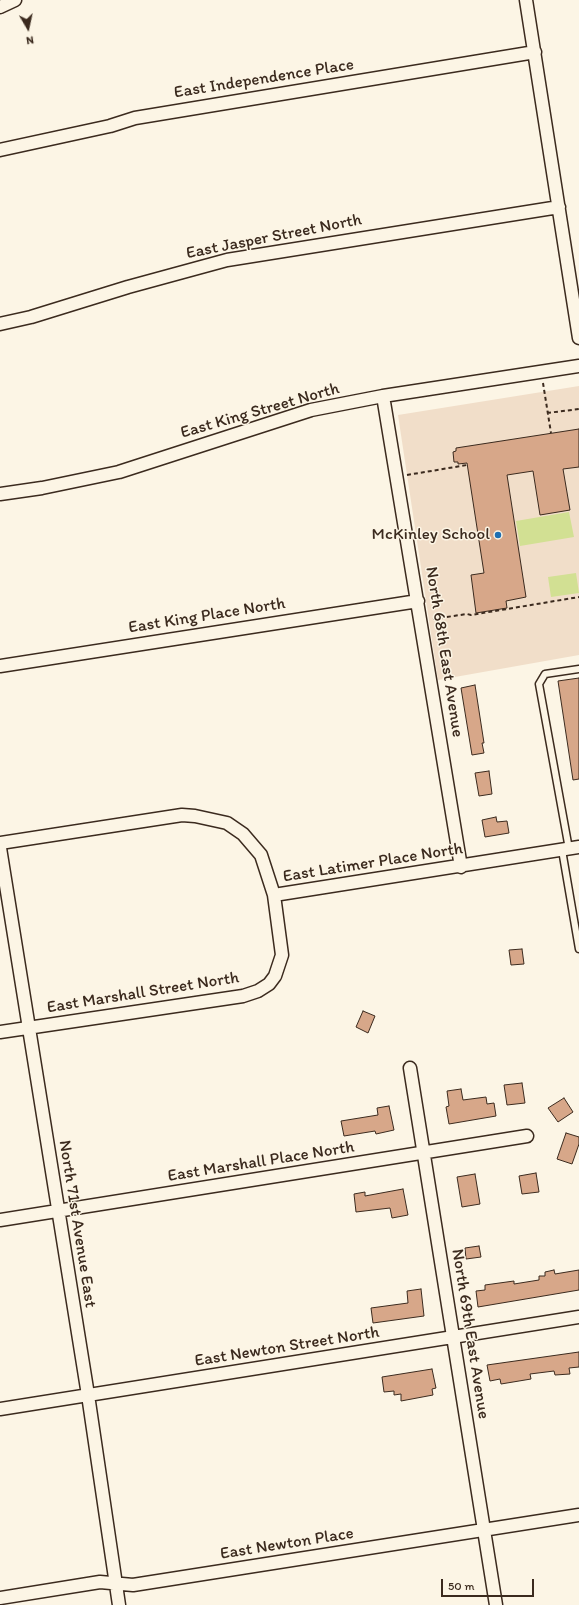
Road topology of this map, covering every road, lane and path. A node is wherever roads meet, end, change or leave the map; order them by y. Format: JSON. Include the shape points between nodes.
{"nodes":[{"id":1,"x":15,"y":0,"type":"edge"},
{"id":2,"x":526,"y":0,"type":"edge"},
{"id":3,"x":0,"y":7,"type":"edge"},
{"id":4,"x":535,"y":52,"type":"junction"},
{"id":5,"x":0,"y":150,"type":"edge"},
{"id":6,"x":559,"y":207,"type":"junction"},
{"id":7,"x":0,"y":324,"type":"edge"},
{"id":8,"x":579,"y":338,"type":"edge"},
{"id":9,"x":579,"y":366,"type":"edge"},
{"id":10,"x":541,"y":372,"type":"junction"},
{"id":11,"x":383,"y":396,"type":"junction"},
{"id":12,"x":579,"y":409,"type":"edge"},
{"id":13,"x":547,"y":413,"type":"junction"},
{"id":14,"x":551,"y":433,"type":"dead end"},
{"id":15,"x":467,"y":465,"type":"dead end"},
{"id":16,"x":397,"y":476,"type":"junction"},
{"id":17,"x":0,"y":494,"type":"edge"},
{"id":18,"x":579,"y":597,"type":"edge"},
{"id":19,"x":418,"y":601,"type":"junction"},
{"id":20,"x":422,"y":621,"type":"junction"},
{"id":21,"x":0,"y":666,"type":"edge"},
{"id":22,"x":579,"y":669,"type":"edge"},
{"id":23,"x":0,"y":843,"type":"edge"},
{"id":24,"x":0,"y":848,"type":"edge"},
{"id":25,"x":570,"y":849,"type":"edge"},
{"id":26,"x":461,"y":867,"type":"junction"},
{"id":27,"x":274,"y":895,"type":"junction"},
{"id":28,"x":579,"y":949,"type":"edge"},
{"id":29,"x":28,"y":1028,"type":"junction"},
{"id":30,"x":0,"y":1032,"type":"edge"},
{"id":31,"x":410,"y":1068,"type":"dead end"},
{"id":32,"x":527,"y":1136,"type":"dead end"},
{"id":33,"x":424,"y":1154,"type":"junction"},
{"id":34,"x":58,"y":1212,"type":"junction"},
{"id":35,"x":0,"y":1220,"type":"edge"},
{"id":36,"x":579,"y":1317,"type":"edge"},
{"id":37,"x":454,"y":1338,"type":"junction"},
{"id":38,"x":88,"y":1395,"type":"junction"},
{"id":39,"x":0,"y":1409,"type":"edge"},
{"id":40,"x":579,"y":1515,"type":"edge"},
{"id":41,"x":484,"y":1530,"type":"junction"},
{"id":42,"x":115,"y":1583,"type":"junction"},
{"id":43,"x":0,"y":1598,"type":"edge"},
{"id":44,"x":119,"y":1605,"type":"edge"},
{"id":45,"x":496,"y":1605,"type":"edge"}],
"edges":[{"from":1,"to":3,"type":"street"},
{"from":2,"to":4,"type":"street"},
{"from":4,"to":5,"type":"street","name":"East Independence Place","via":[[135,118],[103,128]]},
{"from":4,"to":6,"type":"street"},
{"from":6,"to":7,"type":"street","name":"East Jasper Street North","via":[[227,260]]},
{"from":6,"to":8,"type":"street"},
{"from":9,"to":10,"type":"street","name":"East King Street North"},
{"from":10,"to":11,"type":"street","name":"East King Street North"},
{"from":10,"to":13,"type":"path"},
{"from":11,"to":16,"type":"street","name":"North 68th East Avenue"},
{"from":11,"to":17,"type":"street","name":"East King Street North","via":[[311,410],[119,472]]},
{"from":12,"to":13,"type":"path"},
{"from":13,"to":14,"type":"path"},
{"from":15,"to":16,"type":"path"},
{"from":16,"to":19,"type":"street","name":"North 68th East Avenue"},
{"from":18,"to":20,"type":"path","via":[[471,616],[467,614]]},
{"from":19,"to":20,"type":"street","name":"North 68th East Avenue"},
{"from":19,"to":21,"type":"street","name":"East King Place North"},
{"from":20,"to":26,"type":"street","name":"North 68th East Avenue"},
{"from":22,"to":25,"type":"lane","via":[[545,674],[540,684]]},
{"from":23,"to":27,"type":"street","name":"East Latimer Place North","via":[[182,815],[195,816],[227,823],[251,841],[261,855]]},
{"from":24,"to":29,"type":"street","name":"North 71st Avenue East"},
{"from":25,"to":26,"type":"street","name":"East Latimer Place North"},
{"from":25,"to":28,"type":"lane"},
{"from":26,"to":27,"type":"street","name":"East Latimer Place North"},
{"from":27,"to":29,"type":"street","name":"East Marshall Street North","via":[[282,955],[276,976],[258,991],[243,996]]},
{"from":29,"to":30,"type":"street","name":"East Marshall Street North"},
{"from":29,"to":34,"type":"street","name":"North 71st Avenue East"},
{"from":31,"to":33,"type":"street","name":"North 69th East Avenue"},
{"from":32,"to":33,"type":"street","name":"East Marshall Place North"},
{"from":33,"to":34,"type":"street","name":"East Marshall Place North"},
{"from":33,"to":37,"type":"street","name":"North 69th East Avenue"},
{"from":34,"to":35,"type":"street","name":"East Marshall Place North"},
{"from":34,"to":38,"type":"street","name":"North 71st Avenue East"},
{"from":36,"to":37,"type":"street","name":"East Newton Street North"},
{"from":37,"to":38,"type":"street","name":"East Newton Street North"},
{"from":37,"to":41,"type":"street","name":"North 69th East Avenue"},
{"from":38,"to":39,"type":"street","name":"East Newton Street North"},
{"from":38,"to":42,"type":"street","name":"North 71st Avenue East"},
{"from":40,"to":41,"type":"street","name":"East Newton Place"},
{"from":41,"to":42,"type":"street","name":"East Newton Place","via":[[133,1585]]},
{"from":41,"to":45,"type":"street","name":"North 69th East Avenue"},
{"from":42,"to":43,"type":"street","name":"East Newton Place","via":[[100,1582]]},
{"from":42,"to":44,"type":"street","name":"North 71st Avenue East"}]}
